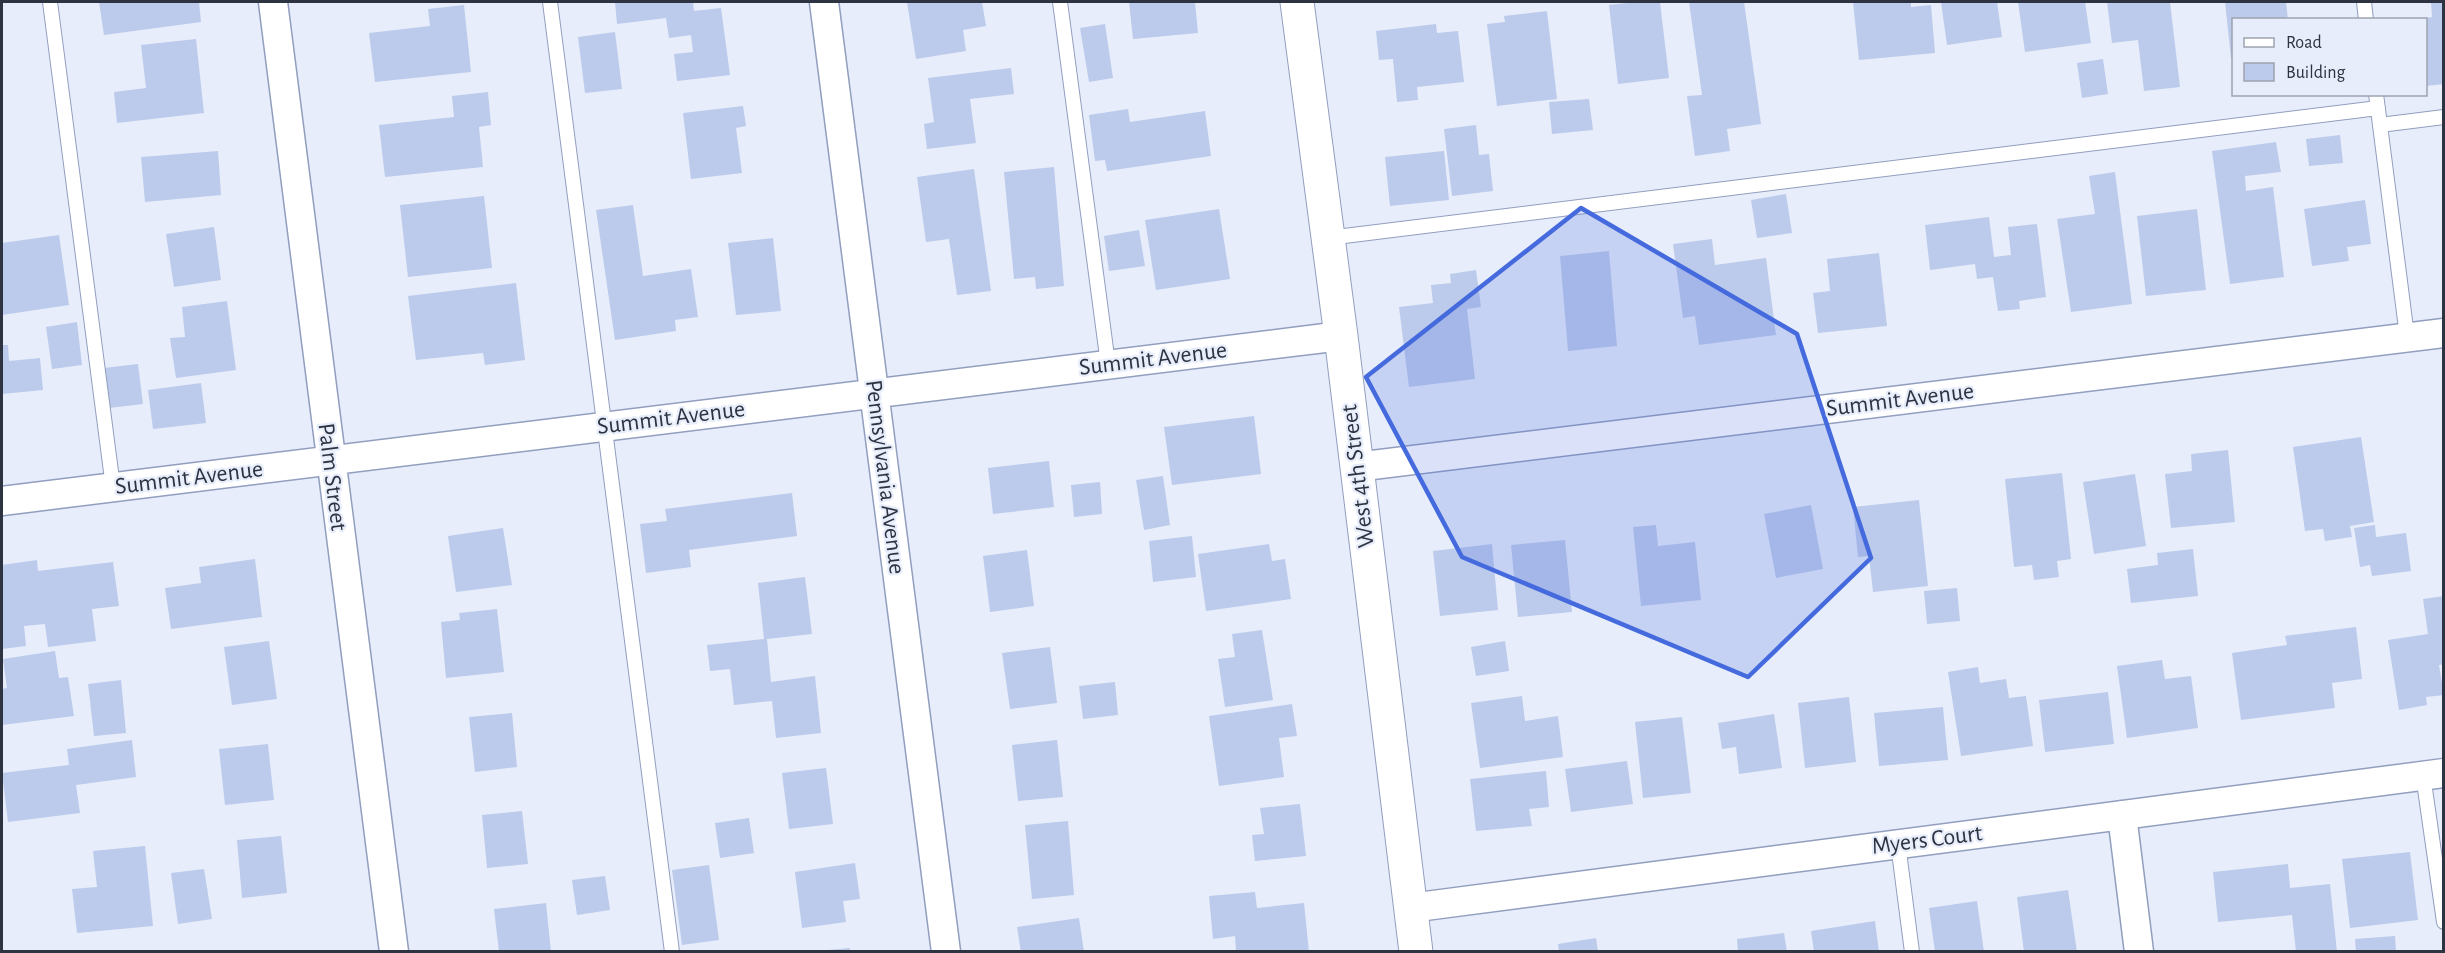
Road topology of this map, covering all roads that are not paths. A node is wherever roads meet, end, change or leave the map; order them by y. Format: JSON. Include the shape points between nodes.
{"nodes":[{"id":1,"x":50,"y":2,"type":"edge"},
{"id":2,"x":273,"y":2,"type":"edge"},
{"id":3,"x":550,"y":2,"type":"edge"},
{"id":4,"x":824,"y":2,"type":"edge"},
{"id":5,"x":1060,"y":2,"type":"edge"},
{"id":6,"x":1297,"y":2,"type":"edge"},
{"id":7,"x":2364,"y":2,"type":"edge"},
{"id":8,"x":2366,"y":18,"type":"edge"},
{"id":9,"x":2377,"y":101,"type":"edge"},
{"id":10,"x":2444,"y":117,"type":"edge"},
{"id":11,"x":2380,"y":125,"type":"junction"},
{"id":12,"x":1328,"y":238,"type":"junction"},
{"id":13,"x":2444,"y":333,"type":"edge"},
{"id":14,"x":1341,"y":336,"type":"junction"},
{"id":15,"x":2407,"y":336,"type":"junction"},
{"id":16,"x":1108,"y":364,"type":"junction"},
{"id":17,"x":874,"y":392,"type":"junction"},
{"id":18,"x":604,"y":426,"type":"junction"},
{"id":19,"x":330,"y":460,"type":"junction"},
{"id":20,"x":1356,"y":467,"type":"junction"},
{"id":21,"x":113,"y":487,"type":"junction"},
{"id":22,"x":2,"y":501,"type":"edge"},
{"id":23,"x":2433,"y":774,"type":"edge"},
{"id":24,"x":2122,"y":815,"type":"junction"},
{"id":25,"x":1898,"y":844,"type":"junction"},
{"id":26,"x":1410,"y":908,"type":"junction"},
{"id":27,"x":2444,"y":922,"type":"edge"},
{"id":28,"x":394,"y":951,"type":"edge"},
{"id":29,"x":672,"y":951,"type":"edge"},
{"id":30,"x":946,"y":951,"type":"edge"},
{"id":31,"x":1416,"y":951,"type":"edge"},
{"id":32,"x":1912,"y":951,"type":"edge"},
{"id":33,"x":2139,"y":951,"type":"edge"}],
"edges":[{"from":1,"to":21,"type":"lane"},
{"from":2,"to":19,"type":"street","name":"Palm Street"},
{"from":3,"to":18,"type":"lane"},
{"from":4,"to":17,"type":"street","name":"Pennsylvania Avenue"},
{"from":5,"to":16,"type":"lane"},
{"from":6,"to":12,"type":"street","name":"West 4th Street"},
{"from":7,"to":8,"type":"lane"},
{"from":9,"to":11,"type":"lane"},
{"from":9,"to":12,"type":"lane"},
{"from":10,"to":11,"type":"lane"},
{"from":11,"to":15,"type":"lane"},
{"from":12,"to":14,"type":"street","name":"West 4th Street"},
{"from":13,"to":15,"type":"street","name":"Summit Avenue"},
{"from":14,"to":16,"type":"street","name":"Summit Avenue"},
{"from":14,"to":20,"type":"street","name":"West 4th Street"},
{"from":15,"to":20,"type":"street","name":"Summit Avenue"},
{"from":16,"to":17,"type":"street","name":"Summit Avenue"},
{"from":17,"to":18,"type":"street","name":"Summit Avenue"},
{"from":17,"to":30,"type":"street","name":"Pennsylvania Avenue"},
{"from":18,"to":19,"type":"street","name":"Summit Avenue"},
{"from":18,"to":29,"type":"lane"},
{"from":19,"to":21,"type":"street","name":"Summit Avenue"},
{"from":19,"to":28,"type":"street","name":"Palm Street"},
{"from":20,"to":26,"type":"street","name":"West 4th Street"},
{"from":21,"to":22,"type":"street","name":"Summit Avenue"},
{"from":23,"to":24,"type":"street","name":"Myers Court"},
{"from":23,"to":27,"type":"lane"},
{"from":24,"to":25,"type":"street","name":"Myers Court"},
{"from":24,"to":33,"type":"street"},
{"from":25,"to":26,"type":"street","name":"Myers Court"},
{"from":25,"to":32,"type":"lane"},
{"from":26,"to":31,"type":"street","name":"West 4th Street"}]}
